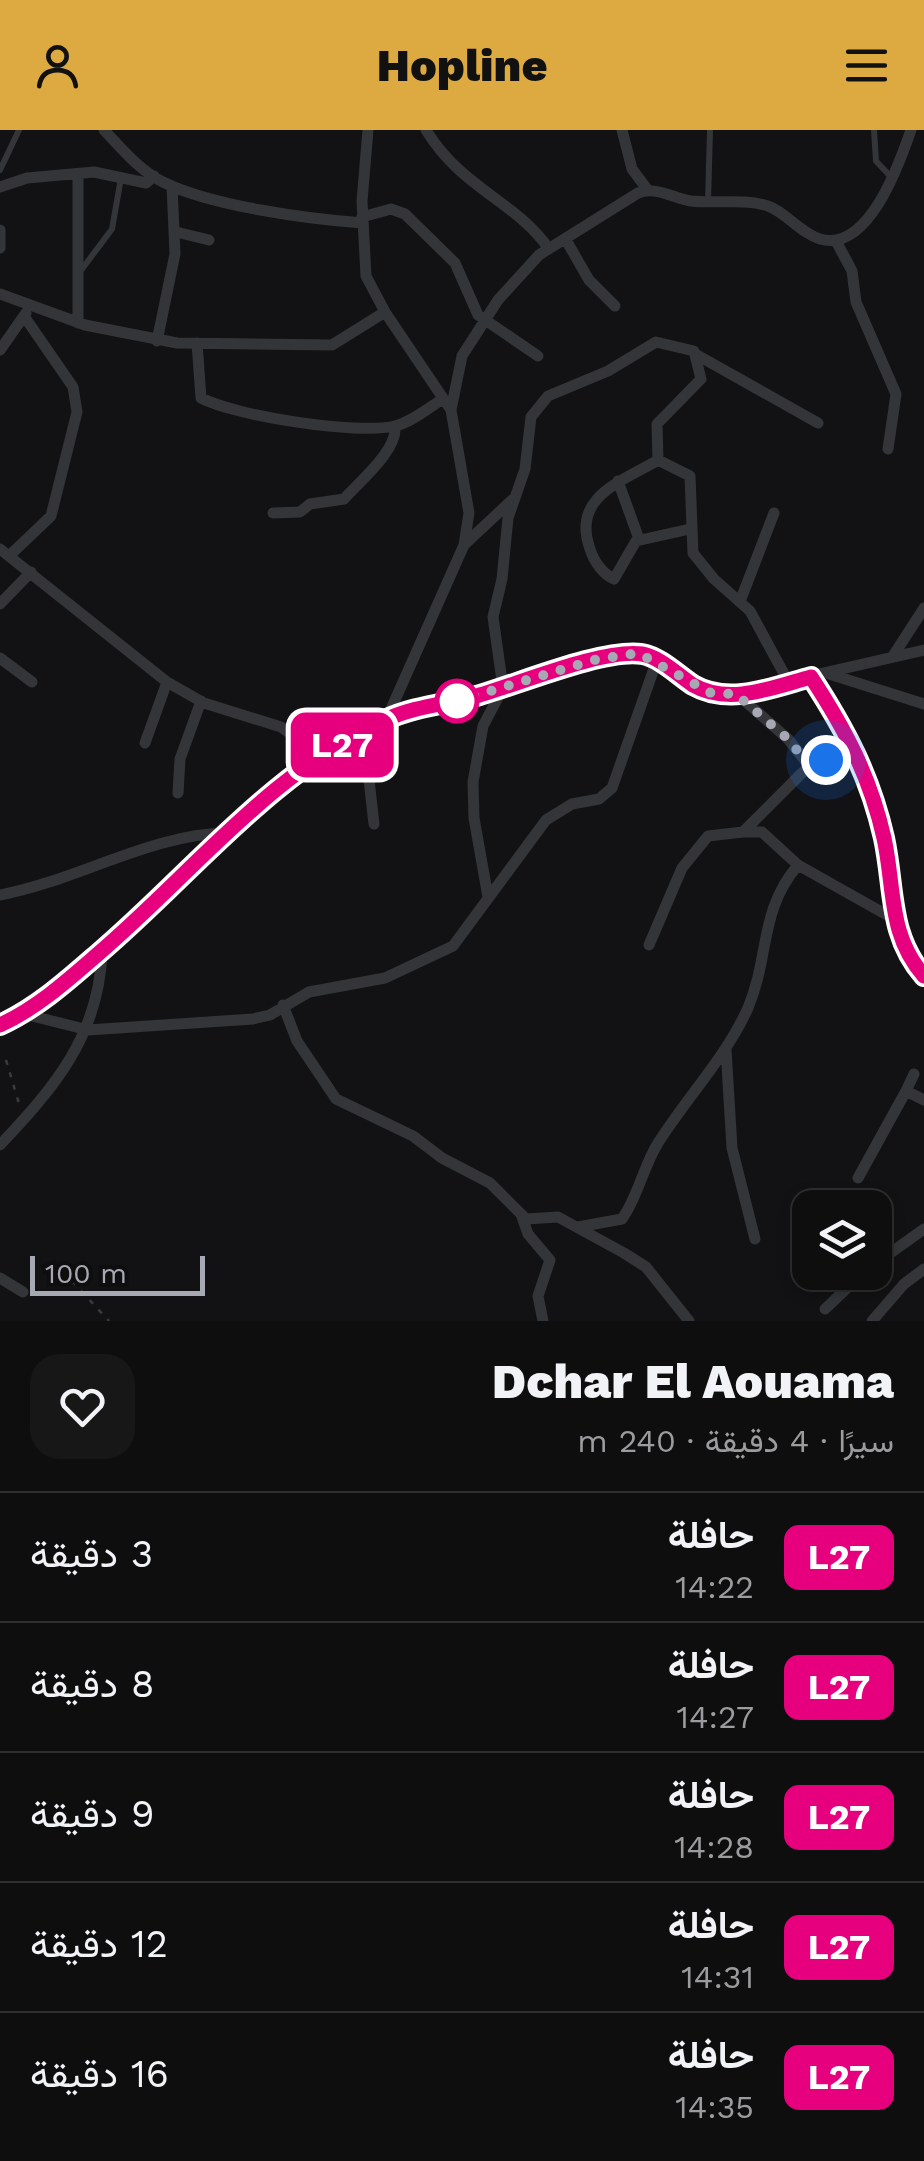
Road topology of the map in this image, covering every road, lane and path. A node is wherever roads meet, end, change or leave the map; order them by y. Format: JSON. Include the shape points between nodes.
{"nodes":[{"id":1,"x":19,"y":130,"type":"edge"},
{"id":2,"x":104,"y":130,"type":"edge"},
{"id":3,"x":368,"y":130,"type":"edge"},
{"id":4,"x":426,"y":130,"type":"edge"},
{"id":5,"x":622,"y":130,"type":"edge"},
{"id":6,"x":710,"y":130,"type":"edge"},
{"id":7,"x":874,"y":130,"type":"edge"},
{"id":8,"x":912,"y":130,"type":"edge"},
{"id":9,"x":0,"y":170,"type":"edge"},
{"id":10,"x":78,"y":174,"type":"junction"},
{"id":11,"x":154,"y":176,"type":"junction"},
{"id":12,"x":121,"y":178,"type":"junction"},
{"id":13,"x":892,"y":178,"type":"junction"},
{"id":14,"x":172,"y":186,"type":"junction"},
{"id":15,"x":0,"y":187,"type":"edge"},
{"id":16,"x":647,"y":190,"type":"junction"},
{"id":17,"x":708,"y":202,"type":"junction"},
{"id":18,"x":362,"y":220,"type":"junction"},
{"id":19,"x":0,"y":230,"type":"edge"},
{"id":20,"x":176,"y":232,"type":"junction"},
{"id":21,"x":209,"y":240,"type":"dead end"},
{"id":22,"x":566,"y":240,"type":"junction"},
{"id":23,"x":836,"y":240,"type":"junction"},
{"id":24,"x":0,"y":248,"type":"edge"},
{"id":25,"x":548,"y":249,"type":"junction"},
{"id":26,"x":78,"y":274,"type":"junction"},
{"id":27,"x":0,"y":294,"type":"edge"},
{"id":28,"x":615,"y":306,"type":"dead end"},
{"id":29,"x":28,"y":310,"type":"junction"},
{"id":30,"x":385,"y":312,"type":"junction"},
{"id":31,"x":484,"y":320,"type":"junction"},
{"id":32,"x":78,"y":323,"type":"junction"},
{"id":33,"x":157,"y":341,"type":"junction"},
{"id":34,"x":198,"y":344,"type":"junction"},
{"id":35,"x":0,"y":350,"type":"edge"},
{"id":36,"x":538,"y":356,"type":"dead end"},
{"id":37,"x":697,"y":356,"type":"junction"},
{"id":38,"x":447,"y":404,"type":"junction"},
{"id":39,"x":818,"y":423,"type":"dead end"},
{"id":40,"x":395,"y":426,"type":"junction"},
{"id":41,"x":888,"y":449,"type":"dead end"},
{"id":42,"x":658,"y":460,"type":"junction"},
{"id":43,"x":618,"y":482,"type":"junction"},
{"id":44,"x":512,"y":500,"type":"junction"},
{"id":45,"x":273,"y":513,"type":"dead end"},
{"id":46,"x":774,"y":513,"type":"dead end"},
{"id":47,"x":690,"y":529,"type":"junction"},
{"id":48,"x":639,"y":539,"type":"junction"},
{"id":49,"x":464,"y":545,"type":"junction"},
{"id":50,"x":5,"y":553,"type":"edge"},
{"id":51,"x":30,"y":572,"type":"junction"},
{"id":52,"x":741,"y":599,"type":"junction"},
{"id":53,"x":0,"y":604,"type":"edge"},
{"id":54,"x":924,"y":608,"type":"edge"},
{"id":55,"x":924,"y":650,"type":"edge"},
{"id":56,"x":893,"y":656,"type":"junction"},
{"id":57,"x":0,"y":658,"type":"edge"},
{"id":58,"x":656,"y":660,"type":"junction"},
{"id":59,"x":826,"y":674,"type":"junction"},
{"id":60,"x":811,"y":677,"type":"junction"},
{"id":61,"x":32,"y":682,"type":"dead end"},
{"id":62,"x":168,"y":682,"type":"junction"},
{"id":63,"x":789,"y":683,"type":"junction"},
{"id":64,"x":503,"y":688,"type":"junction"},
{"id":65,"x":736,"y":694,"type":"junction"},
{"id":66,"x":201,"y":701,"type":"junction"},
{"id":67,"x":924,"y":704,"type":"edge"},
{"id":68,"x":387,"y":718,"type":"junction"},
{"id":69,"x":357,"y":736,"type":"junction"},
{"id":70,"x":145,"y":743,"type":"dead end"},
{"id":71,"x":856,"y":754,"type":"junction"},
{"id":72,"x":322,"y":756,"type":"junction"},
{"id":73,"x":811,"y":768,"type":"junction"},
{"id":74,"x":178,"y":793,"type":"dead end"},
{"id":75,"x":374,"y":824,"type":"dead end"},
{"id":76,"x":743,"y":832,"type":"junction"},
{"id":77,"x":228,"y":834,"type":"junction"},
{"id":78,"x":798,"y":865,"type":"junction"},
{"id":79,"x":0,"y":895,"type":"edge"},
{"id":80,"x":488,"y":897,"type":"junction"},
{"id":81,"x":894,"y":920,"type":"junction"},
{"id":82,"x":648,"y":944,"type":"dead end"},
{"id":83,"x":102,"y":952,"type":"junction"},
{"id":84,"x":924,"y":976,"type":"edge"},
{"id":85,"x":283,"y":1005,"type":"junction"},
{"id":86,"x":24,"y":1014,"type":"junction"},
{"id":87,"x":1,"y":1021,"type":"edge"},
{"id":88,"x":88,"y":1030,"type":"junction"},
{"id":89,"x":726,"y":1049,"type":"junction"},
{"id":90,"x":6,"y":1060,"type":"dead end"},
{"id":91,"x":914,"y":1074,"type":"dead end"},
{"id":92,"x":906,"y":1091,"type":"junction"},
{"id":93,"x":924,"y":1100,"type":"edge"},
{"id":94,"x":24,"y":1120,"type":"junction"},
{"id":95,"x":0,"y":1145,"type":"edge"},
{"id":96,"x":858,"y":1178,"type":"dead end"},
{"id":97,"x":522,"y":1217,"type":"junction"},
{"id":98,"x":578,"y":1227,"type":"junction"},
{"id":99,"x":924,"y":1229,"type":"edge"},
{"id":100,"x":755,"y":1239,"type":"dead end"},
{"id":101,"x":892,"y":1252,"type":"edge"},
{"id":102,"x":924,"y":1269,"type":"edge"},
{"id":103,"x":0,"y":1278,"type":"edge"},
{"id":104,"x":72,"y":1281,"type":"dead end"},
{"id":105,"x":846,"y":1290,"type":"edge"},
{"id":106,"x":23,"y":1292,"type":"dead end"},
{"id":107,"x":826,"y":1309,"type":"dead end"},
{"id":108,"x":109,"y":1321,"type":"edge"},
{"id":109,"x":544,"y":1321,"type":"edge"},
{"id":110,"x":689,"y":1321,"type":"edge"},
{"id":111,"x":872,"y":1321,"type":"edge"}],
"edges":[{"from":1,"to":9,"type":"lane"},
{"from":2,"to":11,"type":"street"},
{"from":3,"to":18,"type":"street"},
{"from":4,"to":25,"type":"street","via":[[462,176],[534,230]]},
{"from":5,"to":16,"type":"street","via":[[632,169]]},
{"from":6,"to":17,"type":"lane"},
{"from":7,"to":13,"type":"lane","via":[[876,162]]},
{"from":8,"to":13,"type":"street"},
{"from":10,"to":12,"type":"street"},
{"from":10,"to":15,"type":"street"},
{"from":10,"to":26,"type":"street"},
{"from":11,"to":12,"type":"street","via":[[146,183]]},
{"from":11,"to":14,"type":"street"},
{"from":12,"to":26,"type":"lane","via":[[112,228]]},
{"from":13,"to":23,"type":"street","via":[[855,234]]},
{"from":14,"to":18,"type":"street","via":[[300,216]]},
{"from":14,"to":20,"type":"street"},
{"from":16,"to":17,"type":"street"},
{"from":16,"to":22,"type":"street"},
{"from":17,"to":23,"type":"street","via":[[774,208],[797,228]]},
{"from":18,"to":30,"type":"street","via":[[364,266]]},
{"from":18,"to":31,"type":"street","via":[[391,209],[405,214],[455,263],[468,300]]},
{"from":19,"to":24,"type":"street"},
{"from":20,"to":21,"type":"street"},
{"from":20,"to":33,"type":"street"},
{"from":22,"to":25,"type":"street"},
{"from":22,"to":28,"type":"street","via":[[589,280]]},
{"from":23,"to":41,"type":"street","via":[[896,394]]},
{"from":25,"to":31,"type":"street"},
{"from":26,"to":32,"type":"street"},
{"from":27,"to":29,"type":"street"},
{"from":29,"to":32,"type":"street"},
{"from":29,"to":35,"type":"street"},
{"from":29,"to":50,"type":"street","via":[[73,387],[78,412],[51,516]]},
{"from":30,"to":34,"type":"street","via":[[332,345]]},
{"from":30,"to":38,"type":"street"},
{"from":31,"to":36,"type":"street"},
{"from":31,"to":38,"type":"street","via":[[462,356]]},
{"from":32,"to":33,"type":"street"},
{"from":33,"to":34,"type":"street"},
{"from":34,"to":40,"type":"street","via":[[198,392],[215,405],[297,421]]},
{"from":37,"to":39,"type":"street"},
{"from":37,"to":42,"type":"street","via":[[701,379],[657,424]]},
{"from":37,"to":44,"type":"street","via":[[685,346],[656,342],[548,396],[531,417],[525,469]]},
{"from":38,"to":40,"type":"street"},
{"from":38,"to":49,"type":"street","via":[[466,491]]},
{"from":40,"to":45,"type":"street","via":[[388,449],[344,499]]},
{"from":42,"to":43,"type":"street"},
{"from":42,"to":47,"type":"street","via":[[690,476]]},
{"from":43,"to":48,"type":"street"},
{"from":43,"to":48,"type":"street","via":[[590,505],[589,548],[614,579]]},
{"from":44,"to":49,"type":"street"},
{"from":44,"to":64,"type":"street","via":[[493,617]]},
{"from":46,"to":52,"type":"street"},
{"from":47,"to":48,"type":"street"},
{"from":47,"to":52,"type":"street","via":[[697,559]]},
{"from":49,"to":68,"type":"street"},
{"from":50,"to":51,"type":"street"},
{"from":51,"to":53,"type":"street"},
{"from":51,"to":62,"type":"street"},
{"from":52,"to":63,"type":"street"},
{"from":54,"to":56,"type":"street"},
{"from":55,"to":56,"type":"street"},
{"from":56,"to":59,"type":"street"},
{"from":57,"to":61,"type":"street"},
{"from":58,"to":64,"type":"street","via":[[621,654]]},
{"from":58,"to":65,"type":"street","via":[[697,687]]},
{"from":58,"to":80,"type":"street","via":[[612,788],[546,820]]},
{"from":59,"to":60,"type":"street"},
{"from":59,"to":67,"type":"street"},
{"from":60,"to":63,"type":"street"},
{"from":60,"to":71,"type":"street"},
{"from":62,"to":66,"type":"street"},
{"from":62,"to":70,"type":"street"},
{"from":63,"to":65,"type":"street"},
{"from":64,"to":68,"type":"street"},
{"from":64,"to":80,"type":"street","via":[[483,726],[474,782]]},
{"from":65,"to":73,"type":"street"},
{"from":66,"to":72,"type":"street","via":[[281,727]]},
{"from":66,"to":74,"type":"street","via":[[180,759]]},
{"from":68,"to":69,"type":"street"},
{"from":69,"to":72,"type":"street"},
{"from":69,"to":75,"type":"street"},
{"from":71,"to":73,"type":"street"},
{"from":71,"to":81,"type":"street","via":[[884,839]]},
{"from":72,"to":77,"type":"street"},
{"from":73,"to":76,"type":"street"},
{"from":76,"to":78,"type":"street","via":[[762,832]]},
{"from":76,"to":82,"type":"street","via":[[713,833],[701,842]]},
{"from":77,"to":79,"type":"street","via":[[191,834]]},
{"from":77,"to":83,"type":"street"},
{"from":78,"to":81,"type":"street"},
{"from":78,"to":89,"type":"street","via":[[772,902],[760,976]]},
{"from":80,"to":85,"type":"street","via":[[464,936],[428,959],[371,983],[309,992]]},
{"from":81,"to":84,"type":"street","via":[[908,958]]},
{"from":83,"to":86,"type":"street"},
{"from":83,"to":88,"type":"street"},
{"from":85,"to":88,"type":"street","via":[[253,1018]]},
{"from":85,"to":97,"type":"street","via":[[297,1041],[336,1099],[490,1183]]},
{"from":86,"to":87,"type":"street"},
{"from":86,"to":88,"type":"street"},
{"from":88,"to":94,"type":"street"},
{"from":89,"to":98,"type":"street","via":[[657,1144],[622,1220]]},
{"from":89,"to":100,"type":"street","via":[[732,1148]]},
{"from":90,"to":94,"type":"path"},
{"from":91,"to":92,"type":"street"},
{"from":92,"to":93,"type":"street"},
{"from":92,"to":96,"type":"street"},
{"from":94,"to":95,"type":"street"},
{"from":97,"to":98,"type":"street","via":[[558,1217]]},
{"from":97,"to":109,"type":"street","via":[[550,1260],[538,1296]]},
{"from":98,"to":110,"type":"street","via":[[646,1266]]},
{"from":99,"to":101,"type":"street"},
{"from":102,"to":111,"type":"street"},
{"from":103,"to":106,"type":"street"},
{"from":104,"to":108,"type":"path"},
{"from":105,"to":107,"type":"street"}]}
